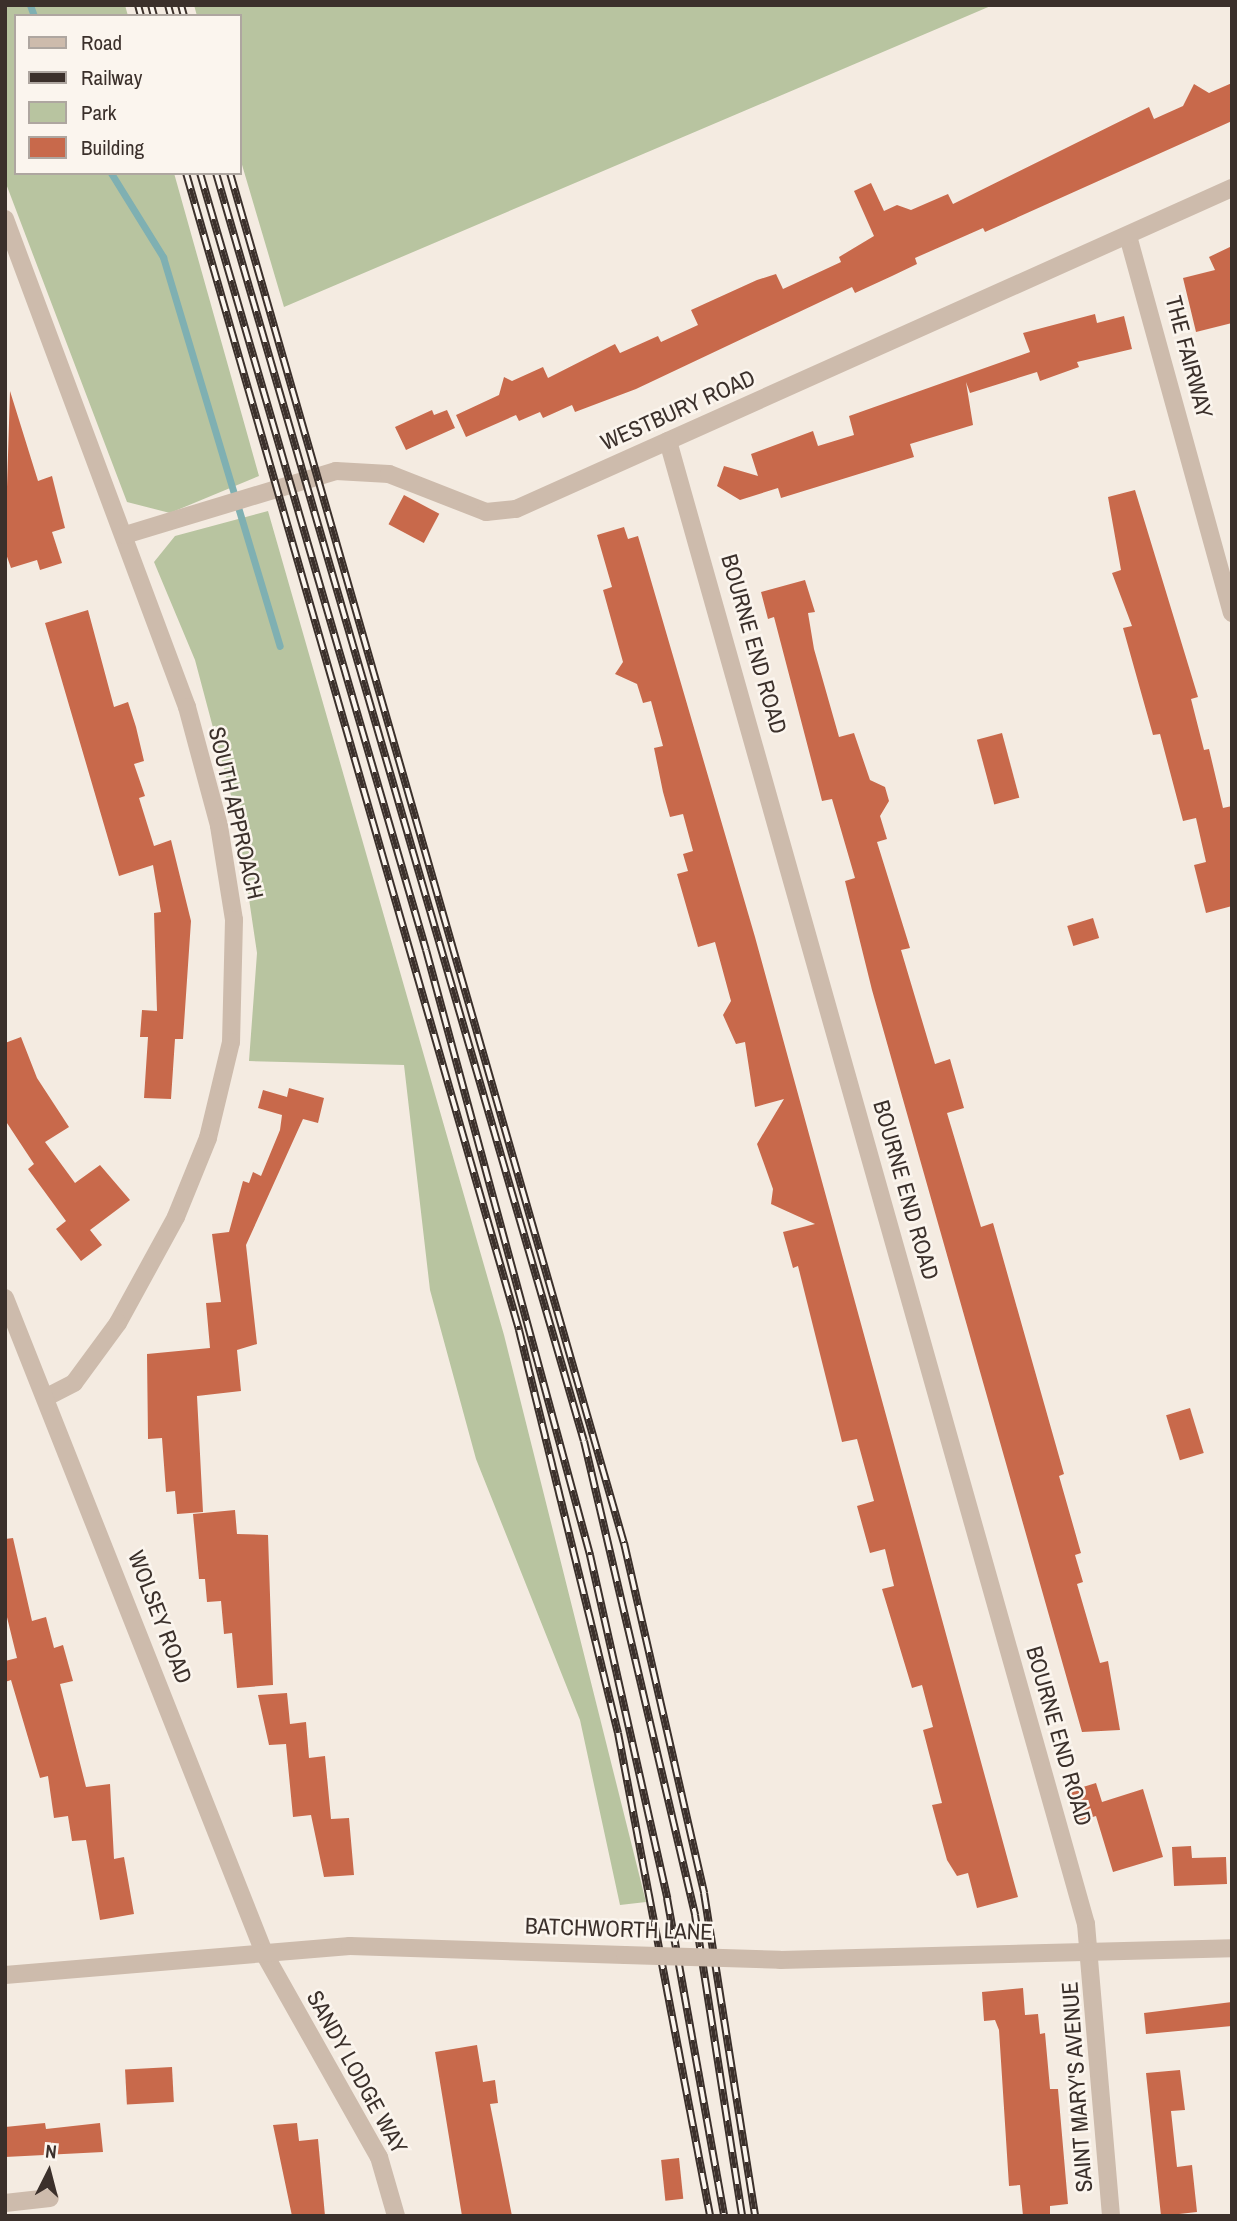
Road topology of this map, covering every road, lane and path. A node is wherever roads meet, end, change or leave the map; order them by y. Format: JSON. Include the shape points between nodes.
{"nodes":[{"id":1,"x":1232,"y":188,"type":"edge"},
{"id":2,"x":5,"y":219,"type":"edge"},
{"id":3,"x":1128,"y":236,"type":"junction"},
{"id":4,"x":668,"y":441,"type":"junction"},
{"id":5,"x":125,"y":535,"type":"junction"},
{"id":6,"x":1232,"y":613,"type":"edge"},
{"id":7,"x":5,"y":1298,"type":"edge"},
{"id":8,"x":10,"y":1322,"type":"edge"},
{"id":9,"x":48,"y":1396,"type":"junction"},
{"id":10,"x":1232,"y":1948,"type":"edge"},
{"id":11,"x":1092,"y":1954,"type":"junction"},
{"id":12,"x":265,"y":1955,"type":"junction"},
{"id":13,"x":5,"y":1975,"type":"edge"},
{"id":14,"x":50,"y":2197,"type":"dead end"},
{"id":15,"x":5,"y":2203,"type":"edge"},
{"id":16,"x":396,"y":2216,"type":"edge"},
{"id":17,"x":1111,"y":2216,"type":"edge"}],
"edges":[{"from":1,"to":3,"type":"street","name":"WESTBURY ROAD"},
{"from":2,"to":5,"type":"street","name":"SOUTH APPROACH"},
{"from":3,"to":4,"type":"street","name":"WESTBURY ROAD"},
{"from":3,"to":6,"type":"street","name":"THE FAIRWAY"},
{"from":4,"to":5,"type":"street","name":"WESTBURY ROAD","via":[[502,513],[368,471],[336,471]]},
{"from":4,"to":11,"type":"street","name":"BOURNE END ROAD"},
{"from":5,"to":9,"type":"street","name":"SOUTH APPROACH","via":[[187,707],[219,826],[234,920],[232,1042],[208,1138],[156,1257],[74,1383]]},
{"from":7,"to":8,"type":"street","name":"WOLSEY ROAD"},
{"from":8,"to":9,"type":"street","name":"WOLSEY ROAD"},
{"from":9,"to":12,"type":"street","name":"WOLSEY ROAD"},
{"from":10,"to":11,"type":"street","name":"BATCHWORTH LANE"},
{"from":11,"to":12,"type":"street","name":"BATCHWORTH LANE","bridge":true,"via":[[780,1960],[350,1946]]},
{"from":11,"to":17,"type":"street","name":"SAINT MARY'S AVENUE"},
{"from":12,"to":13,"type":"street","name":"BATCHWORTH LANE"},
{"from":12,"to":16,"type":"street","name":"SANDY LODGE WAY","via":[[379,2157]]},
{"from":14,"to":15,"type":"street"}]}
